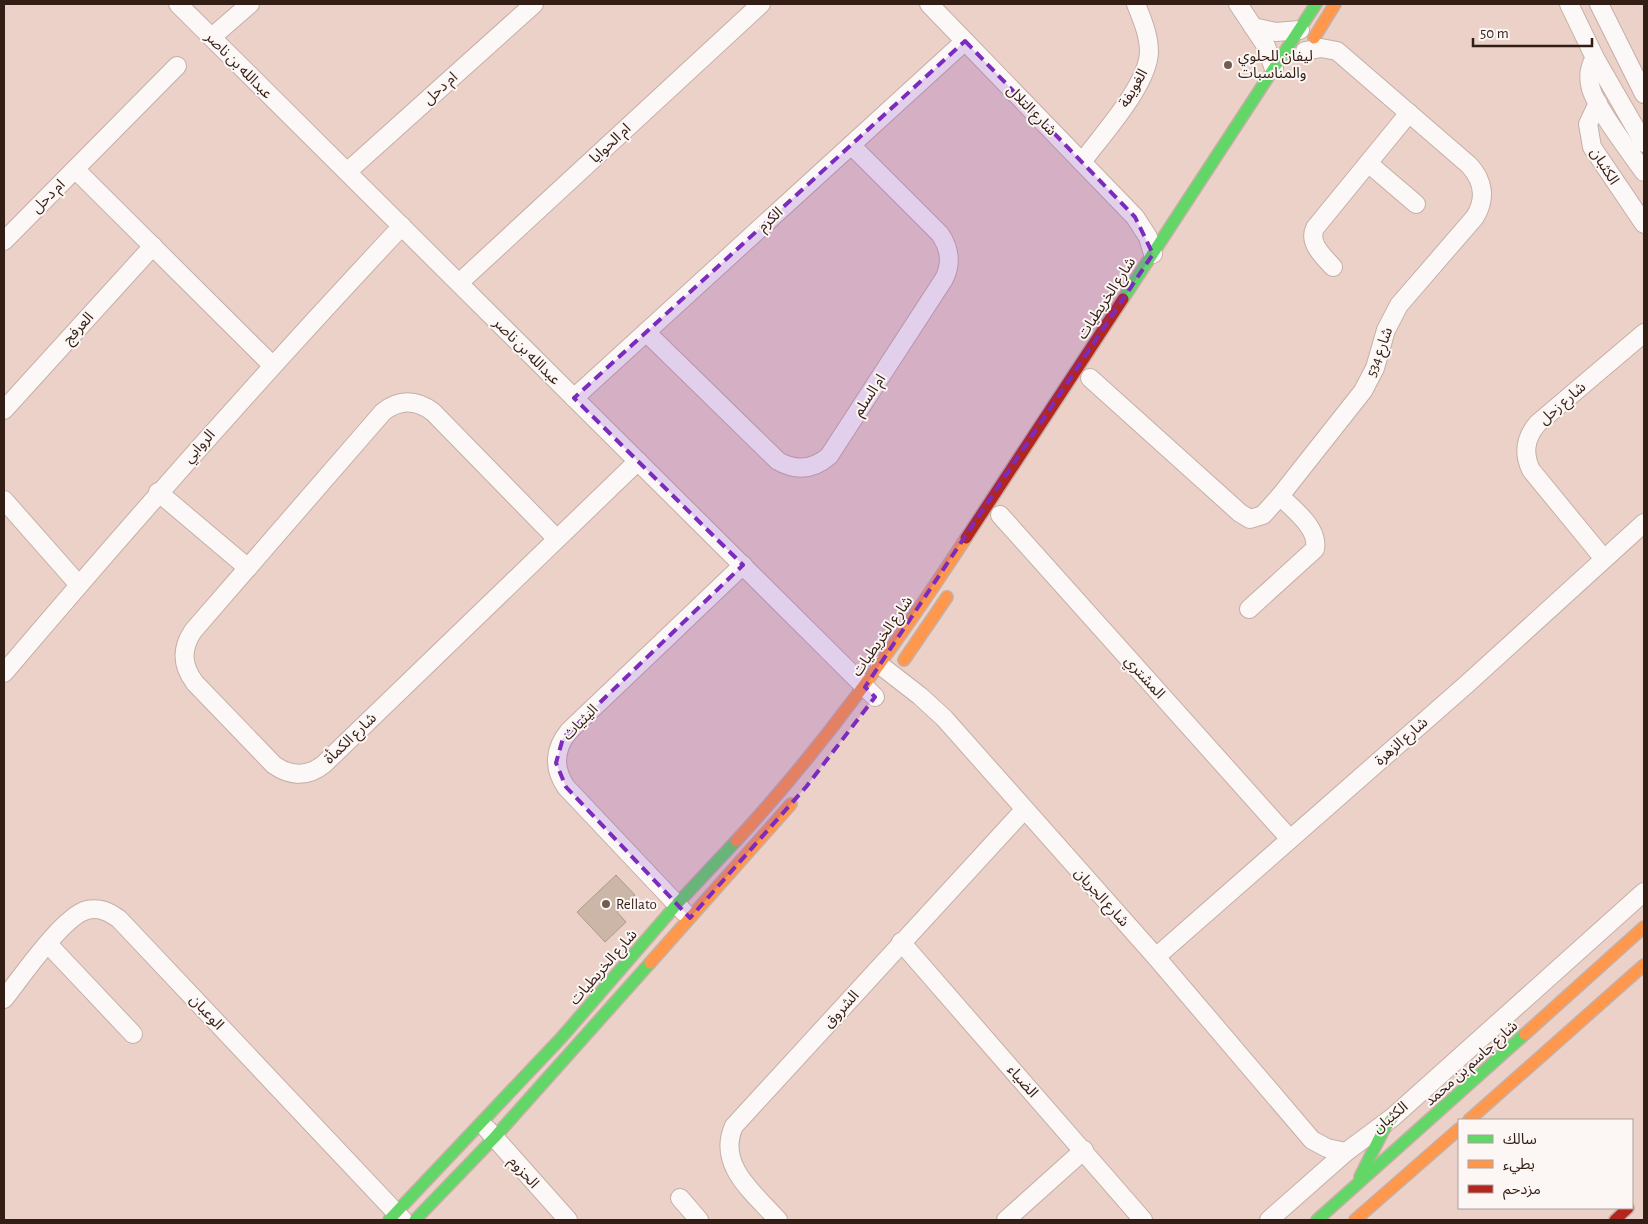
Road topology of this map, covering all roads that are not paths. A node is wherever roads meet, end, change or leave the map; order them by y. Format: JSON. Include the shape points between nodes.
{"nodes":[{"id":1,"x":178,"y":4,"type":"edge"},
{"id":2,"x":250,"y":4,"type":"edge"},
{"id":3,"x":534,"y":4,"type":"edge"},
{"id":4,"x":762,"y":4,"type":"edge"},
{"id":5,"x":929,"y":4,"type":"edge"},
{"id":6,"x":1136,"y":4,"type":"edge"},
{"id":7,"x":1238,"y":4,"type":"edge"},
{"id":8,"x":1569,"y":4,"type":"edge"},
{"id":9,"x":1599,"y":4,"type":"edge"},
{"id":10,"x":1326,"y":8,"type":"edge"},
{"id":11,"x":1253,"y":27,"type":"junction"},
{"id":12,"x":1300,"y":30,"type":"junction"},
{"id":13,"x":212,"y":37,"type":"junction"},
{"id":14,"x":965,"y":41,"type":"junction"},
{"id":15,"x":1337,"y":51,"type":"junction"},
{"id":16,"x":1303,"y":55,"type":"joint"},
{"id":17,"x":1595,"y":58,"type":"junction"},
{"id":18,"x":177,"y":66,"type":"dead end"},
{"id":19,"x":1274,"y":69,"type":"junction"},
{"id":20,"x":1642,"y":88,"type":"edge"},
{"id":21,"x":1598,"y":103,"type":"junction"},
{"id":22,"x":1409,"y":113,"type":"junction"},
{"id":23,"x":1644,"y":142,"type":"edge"},
{"id":24,"x":851,"y":145,"type":"junction"},
{"id":25,"x":1082,"y":162,"type":"junction"},
{"id":26,"x":1368,"y":163,"type":"junction"},
{"id":27,"x":75,"y":170,"type":"junction"},
{"id":28,"x":346,"y":172,"type":"junction"},
{"id":29,"x":1644,"y":172,"type":"edge"},
{"id":30,"x":1416,"y":204,"type":"dead end"},
{"id":31,"x":1135,"y":217,"type":"junction"},
{"id":32,"x":1174,"y":221,"type":"junction"},
{"id":33,"x":1644,"y":224,"type":"edge"},
{"id":34,"x":402,"y":226,"type":"junction"},
{"id":35,"x":4,"y":241,"type":"edge"},
{"id":36,"x":153,"y":246,"type":"junction"},
{"id":37,"x":1153,"y":254,"type":"junction"},
{"id":38,"x":1333,"y":267,"type":"dead end"},
{"id":39,"x":459,"y":283,"type":"junction"},
{"id":40,"x":646,"y":332,"type":"junction"},
{"id":41,"x":1644,"y":333,"type":"edge"},
{"id":42,"x":272,"y":364,"type":"junction"},
{"id":43,"x":1090,"y":378,"type":"dead end"},
{"id":44,"x":574,"y":398,"type":"junction"},
{"id":45,"x":4,"y":410,"type":"edge"},
{"id":46,"x":638,"y":461,"type":"junction"},
{"id":47,"x":158,"y":492,"type":"junction"},
{"id":48,"x":1280,"y":496,"type":"junction"},
{"id":49,"x":4,"y":500,"type":"edge"},
{"id":50,"x":1000,"y":515,"type":"dead end"},
{"id":51,"x":1644,"y":523,"type":"edge"},
{"id":52,"x":557,"y":539,"type":"junction"},
{"id":53,"x":1604,"y":559,"type":"junction"},
{"id":54,"x":743,"y":565,"type":"junction"},
{"id":55,"x":248,"y":568,"type":"junction"},
{"id":56,"x":955,"y":584,"type":"dead end"},
{"id":57,"x":78,"y":585,"type":"junction"},
{"id":58,"x":1249,"y":609,"type":"dead end"},
{"id":59,"x":4,"y":673,"type":"edge"},
{"id":60,"x":879,"y":686,"type":"junction"},
{"id":61,"x":800,"y":794,"type":"dead end"},
{"id":62,"x":1024,"y":810,"type":"junction"},
{"id":63,"x":1290,"y":839,"type":"junction"},
{"id":64,"x":1644,"y":892,"type":"edge"},
{"id":65,"x":677,"y":904,"type":"junction"},
{"id":66,"x":690,"y":918,"type":"junction"},
{"id":67,"x":1644,"y":928,"type":"edge"},
{"id":68,"x":901,"y":942,"type":"junction"},
{"id":69,"x":48,"y":944,"type":"junction"},
{"id":70,"x":1156,"y":957,"type":"junction"},
{"id":71,"x":1644,"y":965,"type":"edge"},
{"id":72,"x":4,"y":999,"type":"edge"},
{"id":73,"x":133,"y":1034,"type":"dead end"},
{"id":74,"x":1393,"y":1117,"type":"junction"},
{"id":75,"x":1470,"y":1119,"type":"edge"},
{"id":76,"x":481,"y":1123,"type":"junction"},
{"id":77,"x":1458,"y":1130,"type":"edge"},
{"id":78,"x":494,"y":1138,"type":"junction"},
{"id":79,"x":1312,"y":1140,"type":"junction"},
{"id":80,"x":1084,"y":1150,"type":"junction"},
{"id":81,"x":1346,"y":1152,"type":"junction"},
{"id":82,"x":1320,"y":1174,"type":"junction"},
{"id":83,"x":1357,"y":1185,"type":"junction"},
{"id":84,"x":680,"y":1198,"type":"dead end"},
{"id":85,"x":1626,"y":1209,"type":"edge"},
{"id":86,"x":396,"y":1218,"type":"edge"},
{"id":87,"x":415,"y":1220,"type":"edge"},
{"id":88,"x":568,"y":1220,"type":"edge"},
{"id":89,"x":699,"y":1220,"type":"edge"},
{"id":90,"x":778,"y":1220,"type":"edge"},
{"id":91,"x":1006,"y":1220,"type":"edge"},
{"id":92,"x":1144,"y":1220,"type":"edge"},
{"id":93,"x":1269,"y":1220,"type":"edge"},
{"id":94,"x":1316,"y":1220,"type":"edge"},
{"id":95,"x":1355,"y":1220,"type":"edge"},
{"id":96,"x":1614,"y":1220,"type":"edge"}],
"edges":[{"from":1,"to":13,"type":"street","name":"عبدالله بن ناصر"},
{"from":2,"to":13,"type":"street"},
{"from":3,"to":28,"type":"street","name":"ام دحل"},
{"from":4,"to":39,"type":"street","name":"ام الحوايا"},
{"from":5,"to":14,"type":"street","name":"شارع التلال"},
{"from":6,"to":25,"type":"street","name":"الغويفة","via":[[1148,40],[1145,72]]},
{"from":7,"to":11,"type":"street"},
{"from":8,"to":17,"type":"street"},
{"from":9,"to":20,"type":"street"},
{"from":10,"to":12,"type":"main road","name":"شارع الخريطيات"},
{"from":10,"to":15,"type":"street"},
{"from":10,"to":16,"type":"main road"},
{"from":11,"to":12,"type":"street","via":[[1276,32]]},
{"from":11,"to":19,"type":"street","via":[[1266,46]]},
{"from":12,"to":19,"type":"main road","name":"شارع الخريطيات"},
{"from":13,"to":28,"type":"street","name":"عبدالله بن ناصر"},
{"from":14,"to":24,"type":"street","name":"الكرم"},
{"from":14,"to":25,"type":"street","name":"شارع التلال"},
{"from":15,"to":16,"type":"street","via":[[1321,48]]},
{"from":15,"to":22,"type":"street","name":"شارع 534"},
{"from":17,"to":21,"type":"street","via":[[1589,80]]},
{"from":17,"to":23,"type":"street"},
{"from":18,"to":27,"type":"street","name":"ام دحل"},
{"from":19,"to":32,"type":"main road","name":"شارع الخريطيات"},
{"from":21,"to":29,"type":"street"},
{"from":21,"to":33,"type":"street","name":"الكثبان","via":[[1588,124],[1592,147]]},
{"from":22,"to":26,"type":"street"},
{"from":22,"to":48,"type":"street","name":"شارع 534","via":[[1475,171],[1482,186],[1482,202],[1475,217],[1399,306],[1386,330],[1375,368],[1363,391]]},
{"from":24,"to":40,"type":"street","name":"الكرم"},
{"from":24,"to":40,"type":"street","name":"ام السلم","via":[[940,234],[950,260],[944,279],[829,456],[808,468],[792,467],[778,461]]},
{"from":25,"to":31,"type":"street","name":"شارع التلال"},
{"from":26,"to":30,"type":"street"},
{"from":26,"to":38,"type":"street","via":[[1313,232],[1313,242]]},
{"from":27,"to":35,"type":"street","name":"ام دحل"},
{"from":27,"to":36,"type":"street"},
{"from":28,"to":34,"type":"street","name":"عبدالله بن ناصر"},
{"from":31,"to":32,"type":"street","via":[[1156,224]]},
{"from":31,"to":37,"type":"street","name":"شارع التلال","via":[[1148,236]]},
{"from":32,"to":37,"type":"main road","name":"شارع الخريطيات"},
{"from":34,"to":39,"type":"street","name":"عبدالله بن ناصر"},
{"from":34,"to":42,"type":"street","name":"الروابي"},
{"from":36,"to":42,"type":"street"},
{"from":36,"to":45,"type":"street","name":"العرفج"},
{"from":37,"to":60,"type":"main road","name":"شارع الخريطيات","via":[[927,598]]},
{"from":39,"to":44,"type":"street","name":"عبدالله بن ناصر"},
{"from":40,"to":44,"type":"street","name":"الكرم"},
{"from":41,"to":53,"type":"street","name":"شارع زحل","via":[[1538,423],[1526,445],[1530,470]]},
{"from":42,"to":47,"type":"street","name":"الروابي"},
{"from":43,"to":48,"type":"street","name":"شارع 534","via":[[1245,517],[1259,517]]},
{"from":44,"to":46,"type":"street","name":"عبدالله بن ناصر"},
{"from":46,"to":52,"type":"street","name":"شارع الكمأة"},
{"from":46,"to":54,"type":"street","name":"عبدالله بن ناصر"},
{"from":47,"to":55,"type":"street"},
{"from":47,"to":57,"type":"street","name":"الروابي"},
{"from":48,"to":58,"type":"street","via":[[1312,530],[1316,539],[1315,549]]},
{"from":49,"to":57,"type":"street"},
{"from":50,"to":63,"type":"street","name":"المشتري"},
{"from":51,"to":53,"type":"street","name":"شارع الزهرة"},
{"from":52,"to":55,"type":"street","name":"شارع الكمأة","via":[[433,412],[426,406],[408,402],[390,406],[382,412]]},
{"from":52,"to":55,"type":"street","name":"شارع الكمأة","via":[[324,764],[304,774],[288,773],[274,766],[196,683],[184,662],[185,645],[193,631]]},
{"from":53,"to":63,"type":"street","name":"شارع الزهرة"},
{"from":54,"to":60,"type":"street","name":"عبدالله بن ناصر"},
{"from":54,"to":65,"type":"street","name":"اليثياث","via":[[569,731],[557,754],[558,771],[566,787]]},
{"from":56,"to":60,"type":"main road","name":"شارع الخريطيات"},
{"from":57,"to":59,"type":"street","name":"الروابي"},
{"from":60,"to":62,"type":"street","name":"شارع الجريان","via":[[920,696],[944,718]]},
{"from":60,"to":65,"type":"main road","name":"شارع الخريطيات"},
{"from":61,"to":66,"type":"main road","name":"شارع الخريطيات"},
{"from":62,"to":68,"type":"street","name":"الشروق"},
{"from":62,"to":70,"type":"street","name":"شارع الجريان"},
{"from":63,"to":70,"type":"street","name":"شارع الزهرة"},
{"from":64,"to":74,"type":"street","name":"الكثبان"},
{"from":65,"to":66,"type":"street","name":"اليثياث"},
{"from":65,"to":76,"type":"main road","name":"شارع الخريطيات","via":[[562,1037]]},
{"from":66,"to":78,"type":"main road","name":"شارع الخريطيات"},
{"from":67,"to":83,"type":"main road","name":"شارع جاسم بن محمد"},
{"from":68,"to":80,"type":"street","name":"الضياء"},
{"from":68,"to":90,"type":"street","name":"الشروق","via":[[739,1120],[731,1134],[728,1149],[732,1165]]},
{"from":69,"to":72,"type":"street","name":"الوعبان"},
{"from":69,"to":73,"type":"street"},
{"from":69,"to":86,"type":"street","name":"الوعبان","via":[[72,918],[86,910],[101,910],[119,919]]},
{"from":70,"to":79,"type":"street","name":"شارع الجريان"},
{"from":71,"to":75,"type":"main road"},
{"from":74,"to":81,"type":"street","name":"الكثبان"},
{"from":74,"to":83,"type":"main road","via":[[1374,1147]]},
{"from":76,"to":78,"type":"street","name":"الحزوم"},
{"from":76,"to":86,"type":"main road","name":"شارع الخريطيات"},
{"from":77,"to":95,"type":"main road"},
{"from":78,"to":87,"type":"main road","name":"شارع الخريطيات"},
{"from":78,"to":88,"type":"street","name":"الحزوم"},
{"from":79,"to":81,"type":"street","name":"شارع الجريان"},
{"from":79,"to":82,"type":"street","name":"شارع الجريان"},
{"from":80,"to":91,"type":"street"},
{"from":80,"to":92,"type":"street","name":"الضياء"},
{"from":81,"to":82,"type":"street","name":"الكثبان"},
{"from":82,"to":93,"type":"street","name":"الكثبان"},
{"from":83,"to":94,"type":"main road","name":"شارع جاسم بن محمد"},
{"from":84,"to":89,"type":"street"},
{"from":85,"to":96,"type":"main road"}]}
